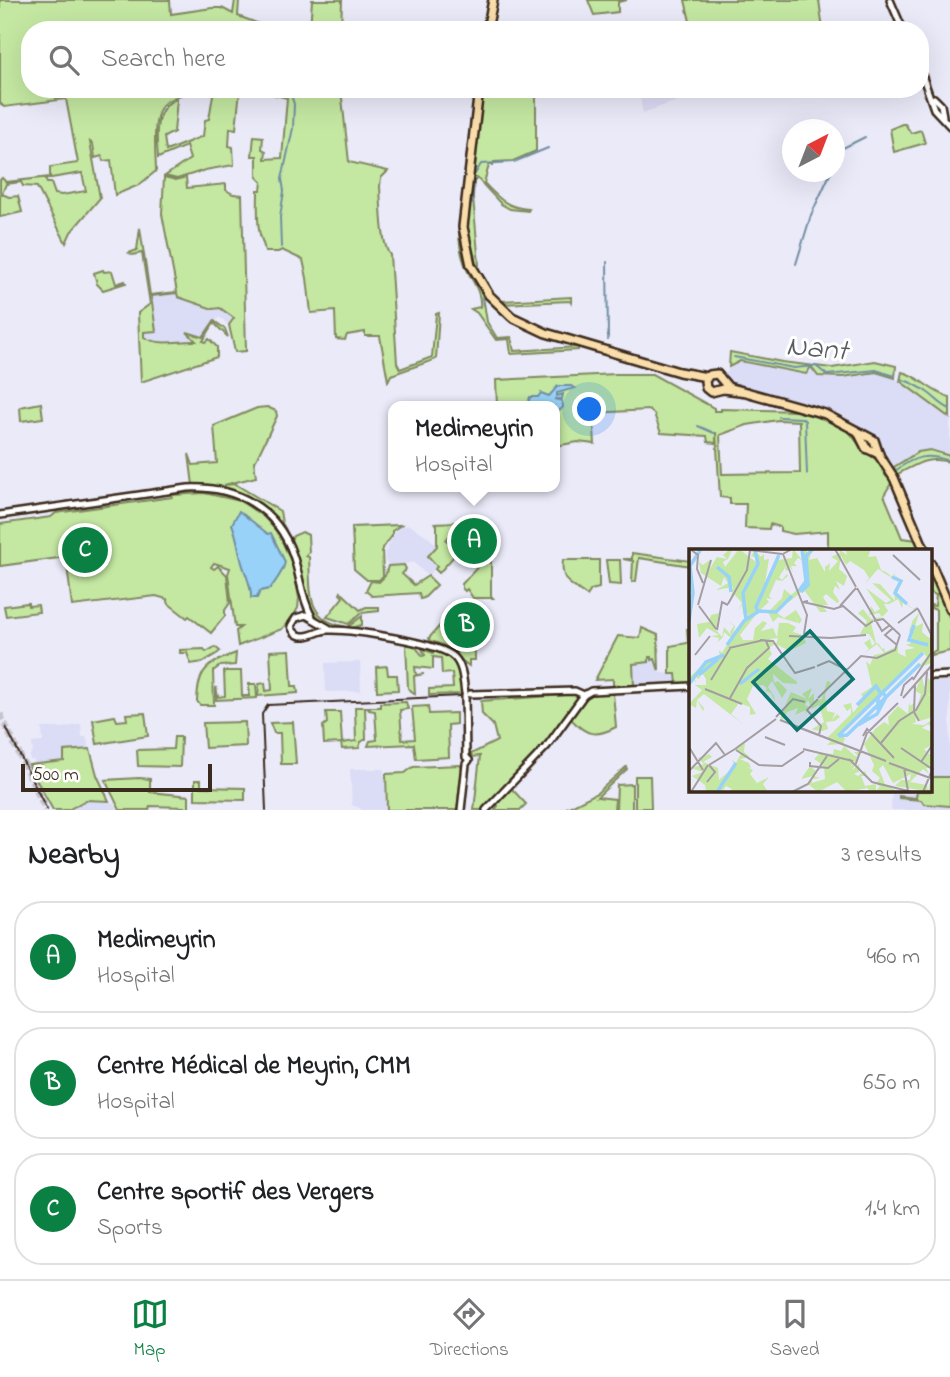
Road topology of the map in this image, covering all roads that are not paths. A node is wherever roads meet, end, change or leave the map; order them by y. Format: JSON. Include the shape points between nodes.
{"nodes":[{"id":1,"x":493,"y":0,"type":"edge"},
{"id":2,"x":890,"y":1,"type":"edge"},
{"id":3,"x":489,"y":21,"type":"edge"},
{"id":4,"x":899,"y":21,"type":"edge"},
{"id":5,"x":929,"y":91,"type":"edge"},
{"id":6,"x":478,"y":98,"type":"edge"},
{"id":7,"x":950,"y":125,"type":"edge"},
{"id":8,"x":706,"y":380,"type":"junction"},
{"id":9,"x":722,"y":386,"type":"junction"},
{"id":10,"x":0,"y":515,"type":"edge"},
{"id":11,"x":924,"y":549,"type":"edge"},
{"id":12,"x":932,"y":566,"type":"edge"},
{"id":13,"x":303,"y":596,"type":"junction"},
{"id":14,"x":950,"y":609,"type":"edge"},
{"id":15,"x":296,"y":618,"type":"junction"},
{"id":16,"x":314,"y":618,"type":"junction"},
{"id":17,"x":331,"y":630,"type":"junction"},
{"id":18,"x":314,"y":632,"type":"junction"},
{"id":19,"x":950,"y":675,"type":"edge"},
{"id":20,"x":932,"y":676,"type":"edge"},
{"id":21,"x":689,"y":686,"type":"edge"},
{"id":22,"x":467,"y":694,"type":"junction"},
{"id":23,"x":584,"y":695,"type":"junction"},
{"id":24,"x":461,"y":810,"type":"edge"},
{"id":25,"x":486,"y":810,"type":"edge"}],
"edges":[{"from":1,"to":3,"type":"main road"},
{"from":2,"to":4,"type":"main road"},
{"from":5,"to":7,"type":"main road"},
{"from":6,"to":8,"type":"main road","via":[[463,227],[469,259],[483,288],[506,312],[533,328]]},
{"from":8,"to":9,"type":"main road","via":[[717,374]]},
{"from":8,"to":9,"type":"main road","via":[[711,392]]},
{"from":9,"to":11,"type":"main road","via":[[817,411],[859,433],[894,478]]},
{"from":10,"to":13,"type":"main road","via":[[169,492],[226,494],[275,523],[290,547]]},
{"from":12,"to":14,"type":"main road"},
{"from":13,"to":15,"type":"main road"},
{"from":13,"to":16,"type":"main road"},
{"from":15,"to":16,"type":"main road"},
{"from":15,"to":18,"type":"main road","via":[[291,626],[296,634]]},
{"from":16,"to":17,"type":"main road"},
{"from":16,"to":18,"type":"main road","via":[[318,625]]},
{"from":17,"to":18,"type":"main road"},
{"from":17,"to":22,"type":"main road","via":[[444,649],[456,658]]},
{"from":19,"to":20,"type":"main road"},
{"from":21,"to":23,"type":"main road"},
{"from":22,"to":23,"type":"main road","via":[[578,691]]},
{"from":22,"to":24,"type":"main road"},
{"from":23,"to":25,"type":"main road","via":[[547,746]]}]}
